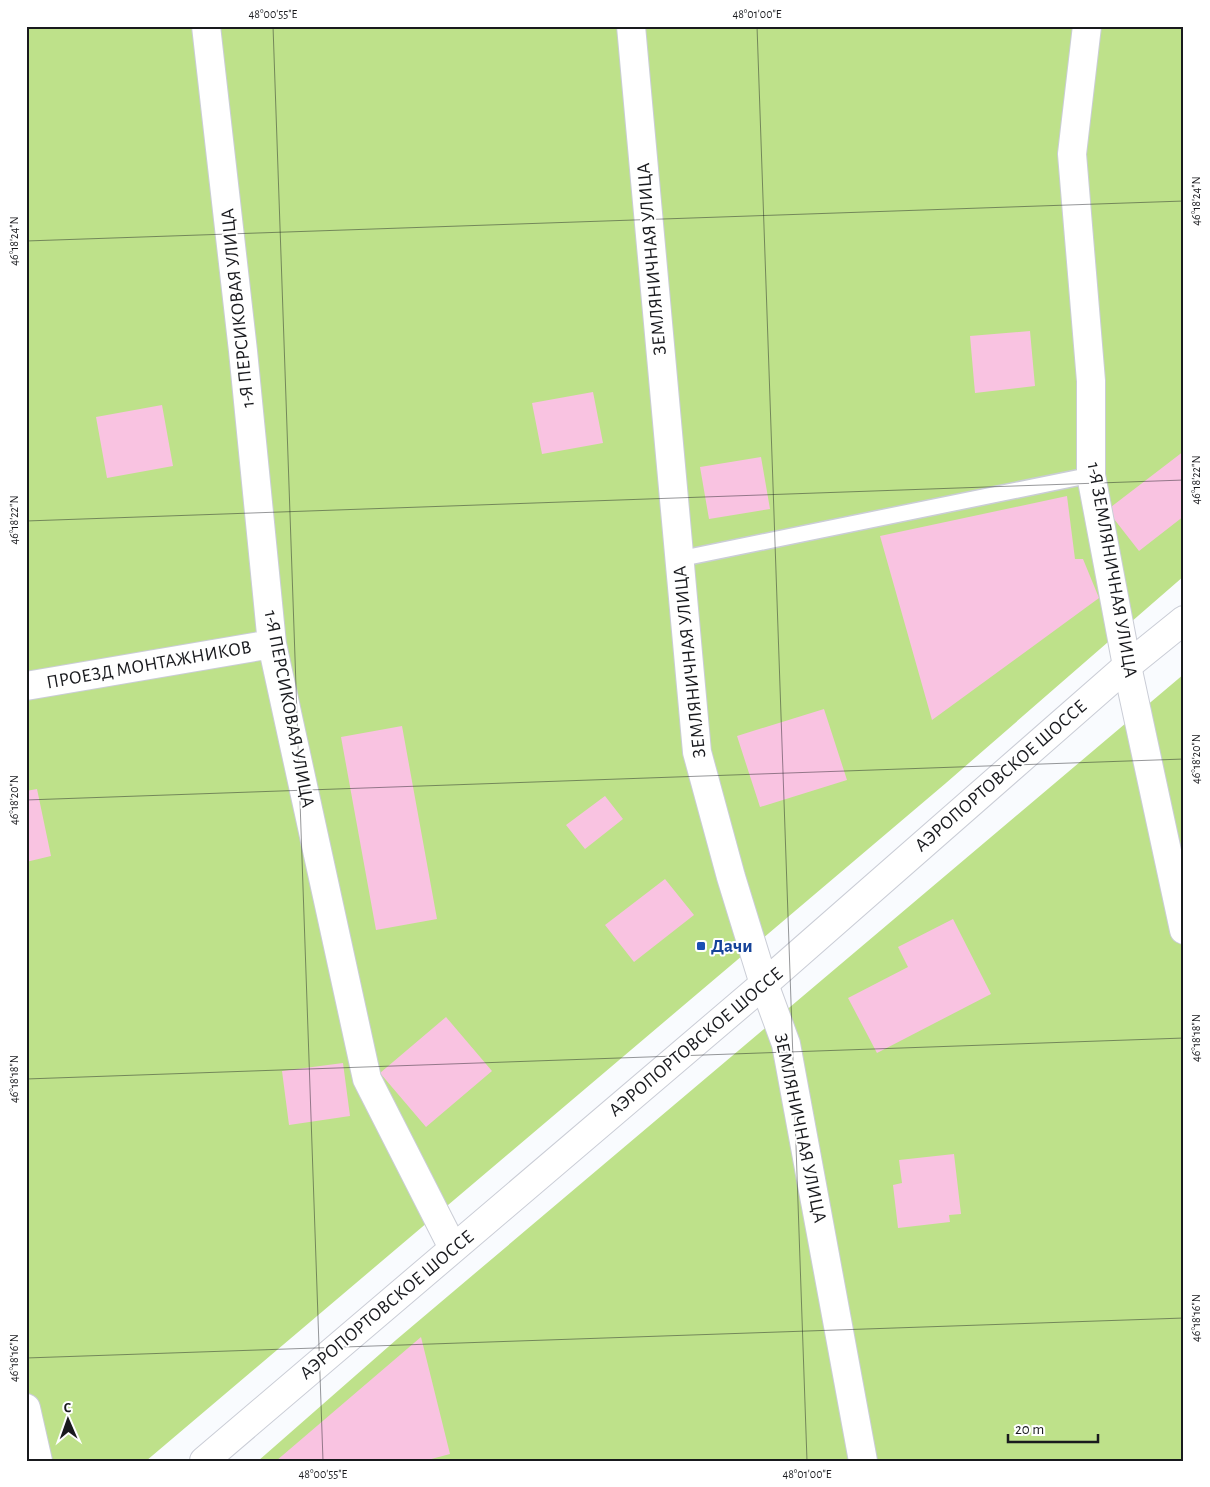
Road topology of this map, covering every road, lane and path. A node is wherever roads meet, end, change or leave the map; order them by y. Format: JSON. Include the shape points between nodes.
{"nodes":[{"id":1,"x":206,"y":26,"type":"edge"},
{"id":2,"x":632,"y":26,"type":"edge"},
{"id":3,"x":1087,"y":26,"type":"edge"},
{"id":4,"x":1092,"y":475,"type":"junction"},
{"id":5,"x":679,"y":559,"type":"junction"},
{"id":6,"x":1184,"y":620,"type":"edge"},
{"id":7,"x":272,"y":644,"type":"junction"},
{"id":8,"x":1127,"y":666,"type":"junction"},
{"id":9,"x":26,"y":686,"type":"edge"},
{"id":10,"x":1184,"y":930,"type":"edge"},
{"id":11,"x":764,"y":984,"type":"junction"},
{"id":12,"x":453,"y":1248,"type":"junction"},
{"id":13,"x":26,"y":1408,"type":"edge"},
{"id":14,"x":38,"y":1461,"type":"edge"},
{"id":15,"x":204,"y":1461,"type":"edge"},
{"id":16,"x":864,"y":1461,"type":"edge"}],
"edges":[{"from":1,"to":7,"type":"street","name":"1-Я ПЕРСИКОВАЯ УЛИЦА"},
{"from":2,"to":5,"type":"street","name":"ЗЕМЛЯНИЧНАЯ УЛИЦА"},
{"from":3,"to":4,"type":"street","name":"1-Я ЗЕМЛЯНИЧНАЯ УЛИЦА","via":[[1072,154],[1091,381]]},
{"from":4,"to":5,"type":"lane"},
{"from":4,"to":8,"type":"street","name":"1-Я ЗЕМЛЯНИЧНАЯ УЛИЦА"},
{"from":5,"to":11,"type":"street","name":"ЗЕМЛЯНИЧНАЯ УЛИЦА","via":[[697,752],[730,877]]},
{"from":6,"to":8,"type":"street","name":"АЭРОПОРТОВСКОЕ ШОССЕ"},
{"from":7,"to":9,"type":"street","name":"ПРОЕЗД МОНТАЖНИКОВ"},
{"from":7,"to":12,"type":"street","name":"1-Я ПЕРСИКОВАЯ УЛИЦА","via":[[367,1079]]},
{"from":8,"to":10,"type":"street","name":"1-Я ЗЕМЛЯНИЧНАЯ УЛИЦА"},
{"from":8,"to":11,"type":"street","name":"АЭРОПОРТОВСКОЕ ШОССЕ"},
{"from":11,"to":12,"type":"street","name":"АЭРОПОРТОВСКОЕ ШОССЕ"},
{"from":11,"to":16,"type":"street","name":"ЗЕМЛЯНИЧНАЯ УЛИЦА","via":[[786,1044]]},
{"from":12,"to":15,"type":"street","name":"АЭРОПОРТОВСКОЕ ШОССЕ"},
{"from":13,"to":14,"type":"street"}]}
